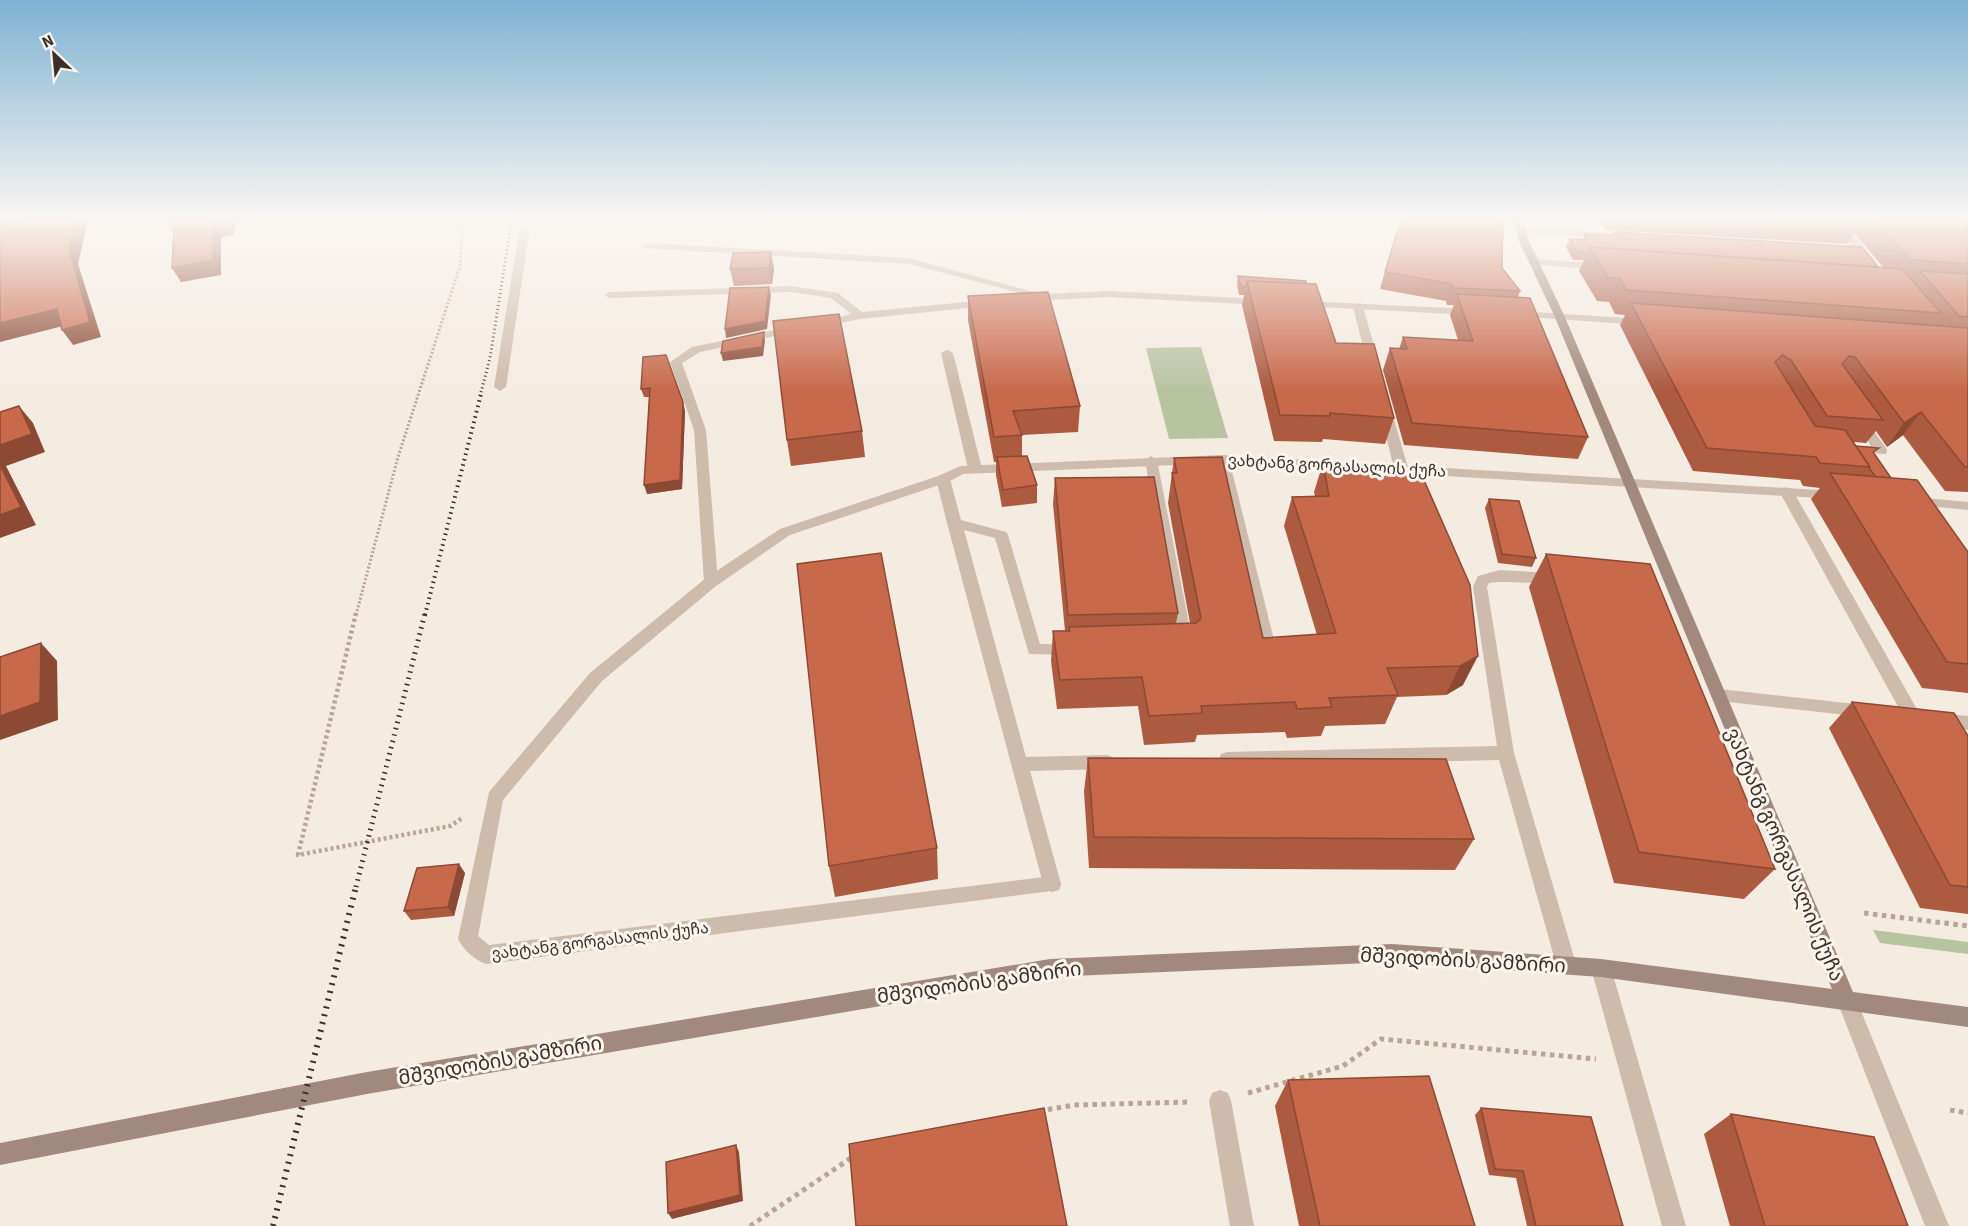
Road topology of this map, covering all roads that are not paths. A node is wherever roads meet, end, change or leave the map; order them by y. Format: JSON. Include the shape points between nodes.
{"nodes":[{"id":1,"x":517,"y":276,"type":"edge"},
{"id":2,"x":967,"y":276,"type":"edge"},
{"id":3,"x":1540,"y":276,"type":"edge"},
{"id":4,"x":609,"y":294,"type":"dead end"},
{"id":5,"x":1047,"y":297,"type":"junction"},
{"id":6,"x":1358,"y":307,"type":"junction"},
{"id":7,"x":1488,"y":313,"type":"edge"},
{"id":8,"x":1512,"y":314,"type":"edge"},
{"id":9,"x":1559,"y":315,"type":"junction"},
{"id":10,"x":860,"y":316,"type":"junction"},
{"id":11,"x":1654,"y":322,"type":"edge"},
{"id":12,"x":948,"y":353,"type":"dead end"},
{"id":13,"x":1377,"y":376,"type":"edge"},
{"id":14,"x":500,"y":387,"type":"dead end"},
{"id":15,"x":1383,"y":399,"type":"edge"},
{"id":16,"x":1855,"y":414,"type":"edge"},
{"id":17,"x":1846,"y":448,"type":"edge"},
{"id":18,"x":1223,"y":459,"type":"junction"},
{"id":19,"x":1151,"y":460,"type":"junction"},
{"id":20,"x":1401,"y":468,"type":"junction"},
{"id":21,"x":975,"y":469,"type":"junction"},
{"id":22,"x":943,"y":479,"type":"junction"},
{"id":23,"x":1630,"y":482,"type":"junction"},
{"id":24,"x":1786,"y":491,"type":"junction"},
{"id":25,"x":1855,"y":496,"type":"edge"},
{"id":26,"x":1900,"y":500,"type":"edge"},
{"id":27,"x":1968,"y":506,"type":"edge"},
{"id":28,"x":954,"y":524,"type":"junction"},
{"id":29,"x":1569,"y":579,"type":"edge"},
{"id":30,"x":711,"y":582,"type":"junction"},
{"id":31,"x":1651,"y":583,"type":"edge"},
{"id":32,"x":1674,"y":584,"type":"junction"},
{"id":33,"x":1266,"y":640,"type":"edge"},
{"id":34,"x":1174,"y":646,"type":"edge"},
{"id":35,"x":1081,"y":649,"type":"edge"},
{"id":36,"x":1719,"y":695,"type":"junction"},
{"id":37,"x":1912,"y":716,"type":"junction"},
{"id":38,"x":1968,"y":723,"type":"edge"},
{"id":39,"x":1506,"y":753,"type":"junction"},
{"id":40,"x":1209,"y":760,"type":"edge"},
{"id":41,"x":1126,"y":762,"type":"edge"},
{"id":42,"x":1019,"y":764,"type":"junction"},
{"id":43,"x":1566,"y":964,"type":"junction"},
{"id":44,"x":1601,"y":968,"type":"junction"},
{"id":45,"x":1847,"y":1001,"type":"junction"},
{"id":46,"x":1968,"y":1017,"type":"edge"},
{"id":47,"x":1220,"y":1101,"type":"road end"},
{"id":48,"x":0,"y":1154,"type":"edge"},
{"id":49,"x":1242,"y":1226,"type":"edge"},
{"id":50,"x":1674,"y":1226,"type":"edge"},
{"id":51,"x":1937,"y":1226,"type":"edge"}],
"edges":[{"from":1,"to":14,"type":"street"},
{"from":2,"to":5,"type":"street"},
{"from":3,"to":9,"type":"main road","name":"ვახტანგ გორგასალის ქუჩა"},
{"from":4,"to":10,"type":"street","via":[[790,289],[834,295]]},
{"from":5,"to":6,"type":"street","via":[[1109,294]]},
{"from":5,"to":10,"type":"street"},
{"from":6,"to":7,"type":"street"},
{"from":6,"to":13,"type":"street"},
{"from":8,"to":9,"type":"street"},
{"from":9,"to":11,"type":"street"},
{"from":9,"to":23,"type":"main road","name":"ვახტანგ გორგასალის ქუჩა"},
{"from":10,"to":30,"type":"street","via":[[696,349],[676,362],[700,430]]},
{"from":12,"to":21,"type":"street"},
{"from":15,"to":20,"type":"street"},
{"from":16,"to":17,"type":"street","via":[[1881,451]]},
{"from":18,"to":19,"type":"street","name":"ვახტანგ გორგასალის ქუჩა"},
{"from":18,"to":20,"type":"street","name":"ვახტანგ გორგასალის ქუჩა"},
{"from":18,"to":33,"type":"street"},
{"from":19,"to":21,"type":"street","name":"ვახტანგ გორგასალის ქუჩა"},
{"from":19,"to":34,"type":"street","via":[[1185,646]]},
{"from":20,"to":23,"type":"street","name":"ვახტანგ გორგასალის ქუჩა"},
{"from":21,"to":22,"type":"street","name":"ვახტანგ გორგასალის ქუჩა","via":[[961,470]]},
{"from":22,"to":28,"type":"street"},
{"from":22,"to":30,"type":"street","name":"ვახტანგ გორგასალის ქუჩა","via":[[785,532]]},
{"from":23,"to":24,"type":"street","name":"ვახტანგ გორგასალის ქუჩა"},
{"from":23,"to":32,"type":"main road","name":"ვახტანგ გორგასალის ქუჩა"},
{"from":24,"to":25,"type":"street","name":"ვახტანგ გორგასალის ქუჩა"},
{"from":24,"to":37,"type":"street"},
{"from":26,"to":27,"type":"street"},
{"from":28,"to":35,"type":"street","via":[[1001,535],[1034,650]]},
{"from":28,"to":42,"type":"street"},
{"from":29,"to":39,"type":"street","via":[[1500,575],[1483,580],[1480,587]]},
{"from":30,"to":42,"type":"street","name":"ვახტანგ გორგასალის ქუჩა","via":[[597,678],[495,797],[468,939],[486,955],[1052,884]]},
{"from":31,"to":32,"type":"street"},
{"from":32,"to":36,"type":"main road","name":"ვახტანგ გორგასალის ქუჩა"},
{"from":36,"to":37,"type":"street"},
{"from":36,"to":45,"type":"main road","name":"ვახტანგ გორგასალის ქუჩა"},
{"from":37,"to":38,"type":"street"},
{"from":39,"to":40,"type":"street"},
{"from":39,"to":43,"type":"street"},
{"from":41,"to":42,"type":"street"},
{"from":43,"to":44,"type":"main road","name":"მშვიდობის გამზირი"},
{"from":43,"to":48,"type":"main road","name":"მშვიდობის გამზირი","via":[[1392,952],[1050,968],[368,1083]]},
{"from":44,"to":45,"type":"main road","name":"მშვიდობის გამზირი"},
{"from":44,"to":50,"type":"street"},
{"from":45,"to":46,"type":"main road","name":"მშვიდობის გამზირი"},
{"from":45,"to":51,"type":"street","name":"ვახტანგ გორგასალის ქუჩა"},
{"from":47,"to":49,"type":"street"}]}
